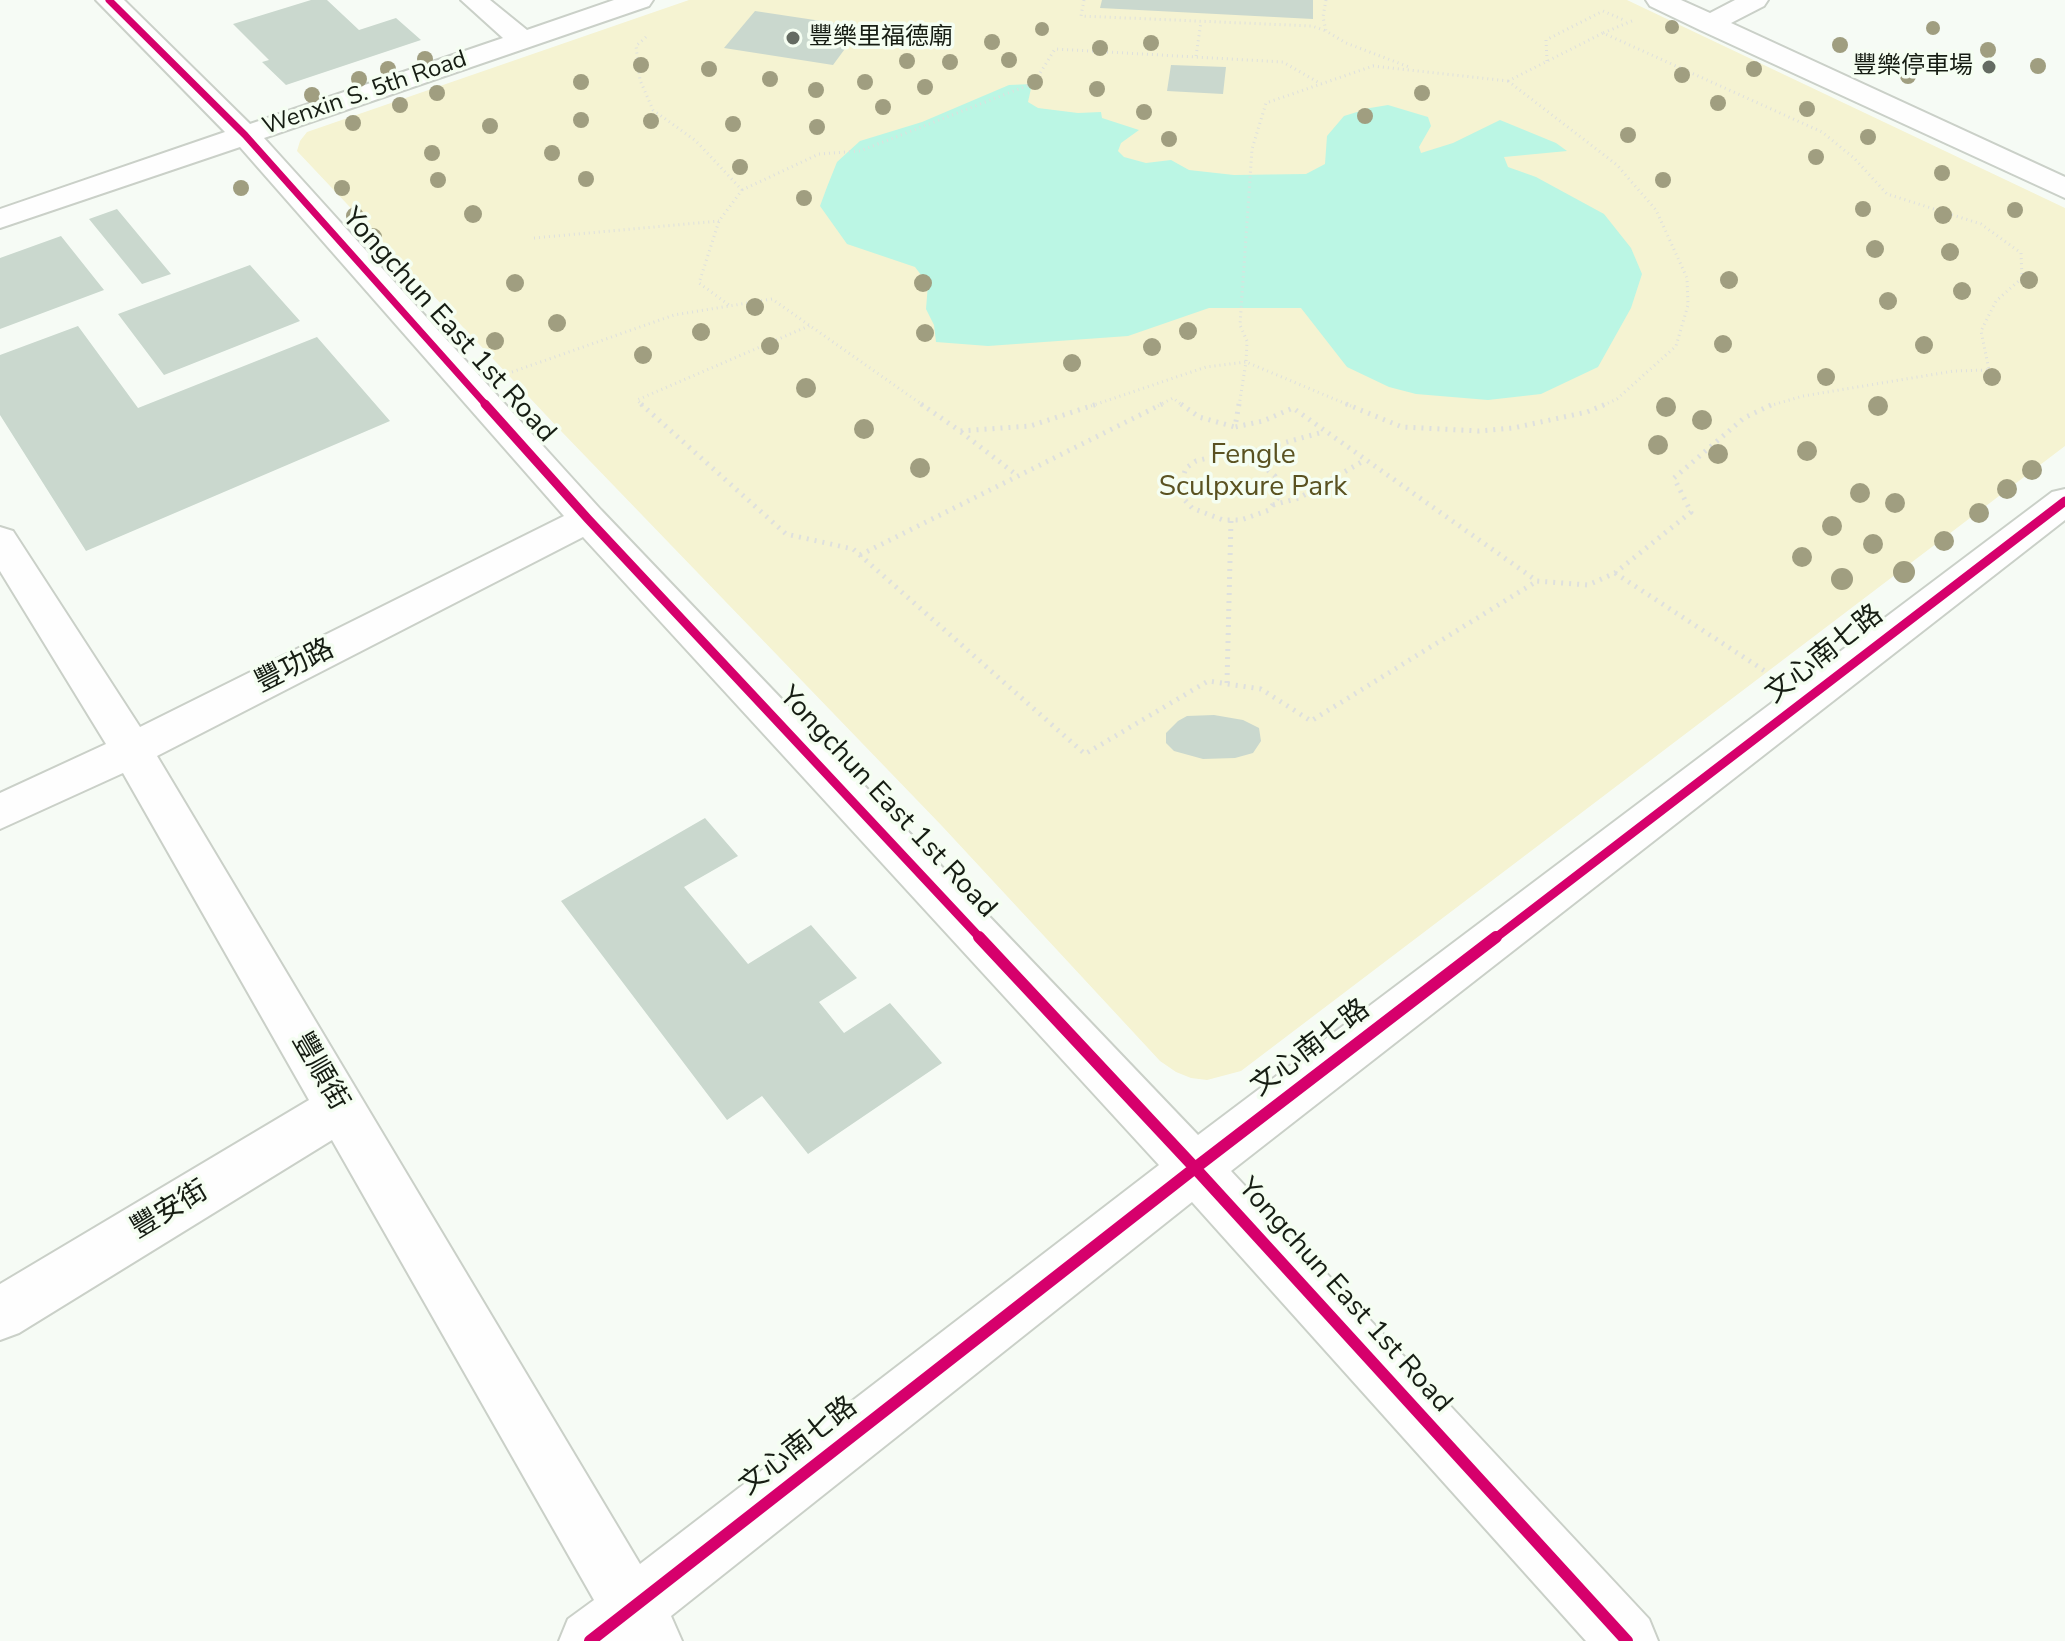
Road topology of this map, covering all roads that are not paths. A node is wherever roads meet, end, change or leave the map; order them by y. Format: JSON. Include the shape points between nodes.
{"nodes":[{"id":1,"x":109,"y":0,"type":"edge"},
{"id":2,"x":474,"y":0,"type":"edge"},
{"id":3,"x":640,"y":0,"type":"edge"},
{"id":4,"x":1755,"y":0,"type":"edge"},
{"id":5,"x":1664,"y":2,"type":"edge"},
{"id":6,"x":1710,"y":24,"type":"junction"},
{"id":7,"x":523,"y":40,"type":"junction"},
{"id":8,"x":245,"y":135,"type":"junction"},
{"id":9,"x":2065,"y":189,"type":"edge"},
{"id":10,"x":0,"y":219,"type":"edge"},
{"id":11,"x":2065,"y":501,"type":"edge"},
{"id":12,"x":588,"y":519,"type":"junction"},
{"id":13,"x":0,"y":540,"type":"edge"},
{"id":14,"x":132,"y":750,"type":"junction"},
{"id":15,"x":0,"y":812,"type":"edge"},
{"id":16,"x":340,"y":1108,"type":"junction"},
{"id":17,"x":1195,"y":1168,"type":"junction"},
{"id":18,"x":0,"y":1314,"type":"edge"},
{"id":19,"x":624,"y":1630,"type":"edge"},
{"id":20,"x":1627,"y":1641,"type":"edge"}],
"edges":[{"from":1,"to":8,"type":"street","name":"Yongchun East 1st Road"},
{"from":2,"to":7,"type":"street"},
{"from":3,"to":7,"type":"street","name":"Wenxin S. 5th Road"},
{"from":4,"to":6,"type":"street"},
{"from":5,"to":6,"type":"street"},
{"from":6,"to":9,"type":"street"},
{"from":7,"to":8,"type":"street","name":"Wenxin S. 5th Road"},
{"from":8,"to":10,"type":"street","name":"Wenxin S. 5th Road"},
{"from":8,"to":12,"type":"street","name":"Yongchun East 1st Road"},
{"from":11,"to":17,"type":"street","name":"文心南七路"},
{"from":12,"to":14,"type":"street","name":"豐功路"},
{"from":12,"to":17,"type":"street","name":"Yongchun East 1st Road"},
{"from":13,"to":14,"type":"street","name":"豐順街"},
{"from":14,"to":15,"type":"street","name":"豐功路"},
{"from":14,"to":16,"type":"street","name":"豐順街"},
{"from":16,"to":18,"type":"street","name":"豐安街"},
{"from":16,"to":19,"type":"street","name":"豐順街"},
{"from":17,"to":19,"type":"street","name":"文心南七路"},
{"from":17,"to":20,"type":"street","name":"Yongchun East 1st Road"}]}
